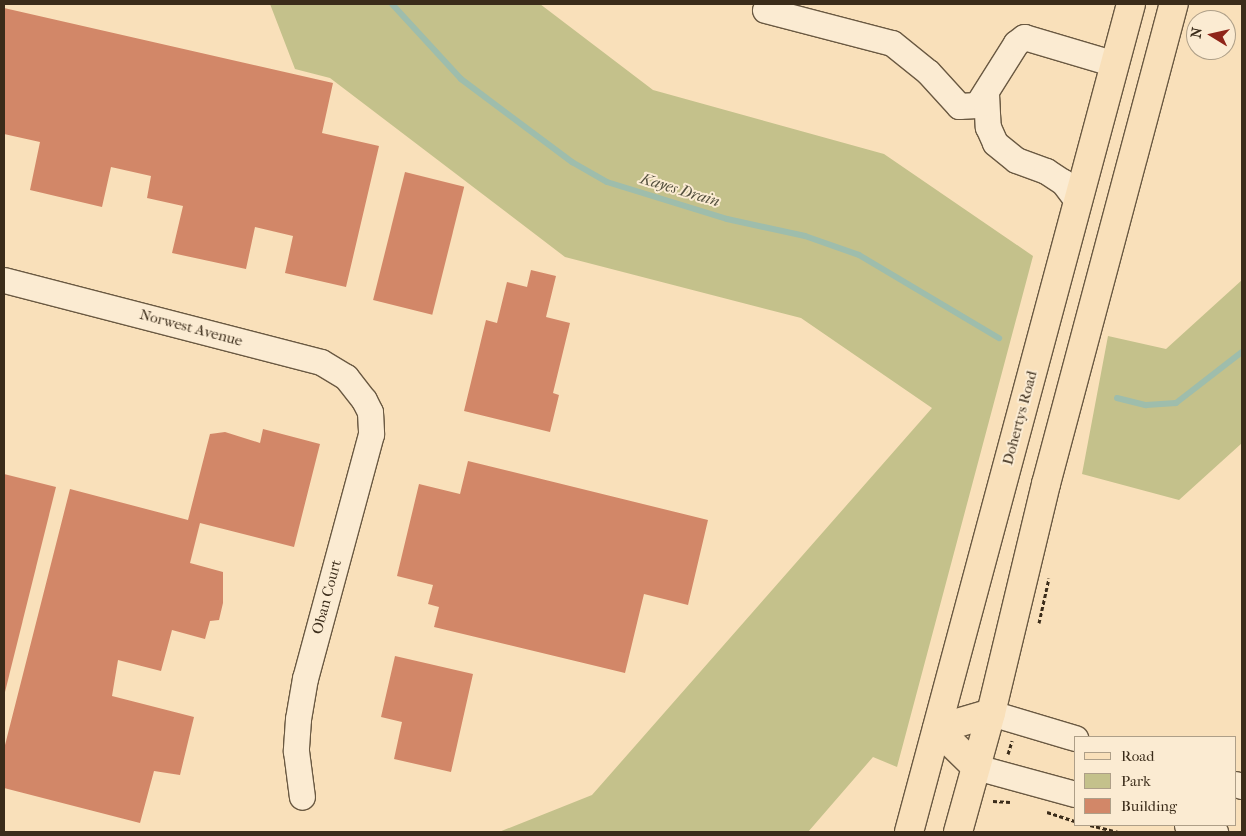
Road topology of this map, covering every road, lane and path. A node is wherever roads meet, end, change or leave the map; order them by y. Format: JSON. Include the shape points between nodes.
{"nodes":[{"id":1,"x":1131,"y":4,"type":"edge"},
{"id":2,"x":1174,"y":4,"type":"edge"},
{"id":3,"x":765,"y":10,"type":"dead end"},
{"id":4,"x":1115,"y":64,"type":"junction"},
{"id":5,"x":1156,"y":72,"type":"junction"},
{"id":6,"x":986,"y":94,"type":"junction"},
{"id":7,"x":1078,"y":202,"type":"junction"},
{"id":8,"x":1103,"y":269,"type":"junction"},
{"id":9,"x":4,"y":280,"type":"edge"},
{"id":10,"x":364,"y":400,"type":"joint"},
{"id":11,"x":991,"y":713,"type":"junction"},
{"id":12,"x":936,"y":729,"type":"junction"},
{"id":13,"x":1074,"y":738,"type":"edge"},
{"id":14,"x":976,"y":767,"type":"junction"},
{"id":15,"x":1074,"y":794,"type":"edge"},
{"id":16,"x":302,"y":797,"type":"dead end"},
{"id":17,"x":1094,"y":826,"type":"edge"},
{"id":18,"x":909,"y":832,"type":"edge"},
{"id":19,"x":958,"y":832,"type":"edge"},
{"id":20,"x":1118,"y":832,"type":"edge"}],
"edges":[{"from":1,"to":4,"type":"main road","name":"Dohertys Road"},
{"from":2,"to":5,"type":"main road"},
{"from":3,"to":6,"type":"street","via":[[892,43],[928,72],[958,106],[972,107]]},
{"from":4,"to":5,"type":"main road"},
{"from":4,"to":6,"type":"street","via":[[1024,37],[1004,60]]},
{"from":4,"to":7,"type":"main road","name":"Dohertys Road"},
{"from":5,"to":8,"type":"main road"},
{"from":6,"to":7,"type":"street","via":[[988,127],[995,143],[1016,160],[1046,171],[1063,182]]},
{"from":7,"to":8,"type":"main road","via":[[1098,243]]},
{"from":7,"to":12,"type":"main road","name":"Dohertys Road"},
{"from":8,"to":11,"type":"main road","via":[[1046,484]]},
{"from":9,"to":10,"type":"street","name":"Norwest Avenue","via":[[321,362],[346,378]]},
{"from":10,"to":16,"type":"street","name":"Oban Court","via":[[370,412],[371,434],[310,661],[298,719],[296,751]]},
{"from":11,"to":12,"type":"main road"},
{"from":11,"to":13,"type":"street"},
{"from":11,"to":14,"type":"main road"},
{"from":12,"to":14,"type":"main road"},
{"from":12,"to":18,"type":"main road","name":"Dohertys Road"},
{"from":14,"to":15,"type":"street"},
{"from":14,"to":19,"type":"main road"},
{"from":17,"to":20,"type":"path"}]}
